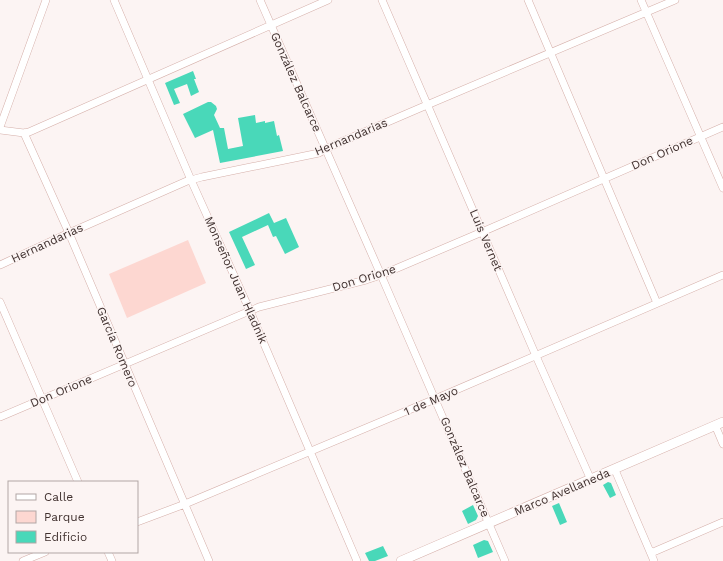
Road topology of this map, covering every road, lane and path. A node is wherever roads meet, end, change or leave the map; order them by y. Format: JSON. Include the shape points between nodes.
{"nodes":[{"id":1,"x":46,"y":0,"type":"edge"},
{"id":2,"x":114,"y":0,"type":"edge"},
{"id":3,"x":260,"y":0,"type":"edge"},
{"id":4,"x":328,"y":0,"type":"edge"},
{"id":5,"x":382,"y":0,"type":"edge"},
{"id":6,"x":528,"y":0,"type":"edge"},
{"id":7,"x":641,"y":0,"type":"edge"},
{"id":8,"x":675,"y":0,"type":"edge"},
{"id":9,"x":646,"y":13,"type":"junction"},
{"id":10,"x":271,"y":26,"type":"junction"},
{"id":11,"x":550,"y":53,"type":"junction"},
{"id":12,"x":148,"y":80,"type":"junction"},
{"id":13,"x":427,"y":105,"type":"junction"},
{"id":14,"x":723,"y":127,"type":"edge"},
{"id":15,"x":0,"y":128,"type":"edge"},
{"id":16,"x":24,"y":133,"type":"junction"},
{"id":17,"x":701,"y":136,"type":"junction"},
{"id":18,"x":326,"y":149,"type":"junction"},
{"id":19,"x":605,"y":178,"type":"junction"},
{"id":20,"x":191,"y":180,"type":"junction"},
{"id":21,"x":723,"y":188,"type":"edge"},
{"id":22,"x":482,"y":232,"type":"junction"},
{"id":23,"x":68,"y":233,"type":"junction"},
{"id":24,"x":0,"y":265,"type":"edge"},
{"id":25,"x":381,"y":275,"type":"junction"},
{"id":26,"x":723,"y":275,"type":"edge"},
{"id":27,"x":0,"y":302,"type":"edge"},
{"id":28,"x":658,"y":304,"type":"junction"},
{"id":29,"x":250,"y":311,"type":"junction"},
{"id":30,"x":536,"y":356,"type":"junction"},
{"id":31,"x":125,"y":364,"type":"junction"},
{"id":32,"x":43,"y":399,"type":"junction"},
{"id":33,"x":435,"y":399,"type":"junction"},
{"id":34,"x":0,"y":417,"type":"edge"},
{"id":35,"x":719,"y":424,"type":"edge"},
{"id":36,"x":723,"y":444,"type":"edge"},
{"id":37,"x":310,"y":451,"type":"junction"},
{"id":38,"x":615,"y":470,"type":"junction"},
{"id":39,"x":591,"y":480,"type":"junction"},
{"id":40,"x":78,"y":481,"type":"edge"},
{"id":41,"x":185,"y":504,"type":"junction"},
{"id":42,"x":138,"y":522,"type":"edge"},
{"id":43,"x":723,"y":522,"type":"edge"},
{"id":44,"x":489,"y":524,"type":"junction"},
{"id":45,"x":43,"y":553,"type":"edge"},
{"id":46,"x":651,"y":553,"type":"junction"},
{"id":47,"x":23,"y":561,"type":"edge"},
{"id":48,"x":209,"y":561,"type":"edge"},
{"id":49,"x":357,"y":561,"type":"edge"},
{"id":50,"x":401,"y":561,"type":"edge"},
{"id":51,"x":505,"y":561,"type":"edge"},
{"id":52,"x":654,"y":561,"type":"edge"}],
"edges":[{"from":1,"to":15,"type":"street"},
{"from":2,"to":12,"type":"street","name":"Monseñor Juan Hladnik"},
{"from":3,"to":10,"type":"street","name":"González Balcarce"},
{"from":4,"to":10,"type":"street"},
{"from":5,"to":13,"type":"street","name":"Luis Vernet"},
{"from":6,"to":11,"type":"street"},
{"from":7,"to":9,"type":"street"},
{"from":8,"to":9,"type":"street","name":"Hernandarias"},
{"from":9,"to":11,"type":"street","name":"Hernandarias"},
{"from":9,"to":17,"type":"street"},
{"from":10,"to":12,"type":"street"},
{"from":10,"to":18,"type":"street","name":"González Balcarce"},
{"from":11,"to":13,"type":"street","name":"Hernandarias"},
{"from":11,"to":19,"type":"street"},
{"from":12,"to":16,"type":"street"},
{"from":12,"to":20,"type":"street","name":"Monseñor Juan Hladnik"},
{"from":13,"to":18,"type":"street","name":"Hernandarias"},
{"from":13,"to":22,"type":"street","name":"Luis Vernet"},
{"from":14,"to":17,"type":"street","name":"Don Orione"},
{"from":15,"to":16,"type":"street"},
{"from":16,"to":23,"type":"street","name":"García Romero"},
{"from":17,"to":19,"type":"street","name":"Don Orione"},
{"from":17,"to":21,"type":"street"},
{"from":18,"to":20,"type":"street","name":"Hernandarias","via":[[312,155]]},
{"from":18,"to":25,"type":"street","name":"González Balcarce"},
{"from":19,"to":22,"type":"street","name":"Don Orione"},
{"from":19,"to":28,"type":"street"},
{"from":20,"to":23,"type":"street","name":"Hernandarias"},
{"from":20,"to":29,"type":"street","name":"Monseñor Juan Hladnik"},
{"from":22,"to":25,"type":"street","name":"Don Orione"},
{"from":22,"to":30,"type":"street","name":"Luis Vernet"},
{"from":23,"to":24,"type":"street","name":"Hernandarias"},
{"from":23,"to":31,"type":"street","name":"García Romero"},
{"from":25,"to":29,"type":"street","name":"Don Orione"},
{"from":25,"to":33,"type":"street","name":"González Balcarce"},
{"from":26,"to":28,"type":"street","name":"1 de Mayo"},
{"from":27,"to":32,"type":"street"},
{"from":28,"to":30,"type":"street","name":"1 de Mayo"},
{"from":29,"to":31,"type":"street","name":"Don Orione"},
{"from":29,"to":37,"type":"street","name":"Monseñor Juan Hladnik"},
{"from":30,"to":33,"type":"street","name":"1 de Mayo"},
{"from":30,"to":39,"type":"street","name":"Luis Vernet"},
{"from":31,"to":32,"type":"street","name":"Don Orione"},
{"from":31,"to":41,"type":"street","name":"García Romero"},
{"from":32,"to":34,"type":"street","name":"Don Orione"},
{"from":32,"to":40,"type":"street"},
{"from":33,"to":37,"type":"street","name":"1 de Mayo"},
{"from":33,"to":44,"type":"street","name":"González Balcarce"},
{"from":35,"to":36,"type":"street"},
{"from":35,"to":38,"type":"street","name":"Marco Avellaneda"},
{"from":37,"to":41,"type":"street","name":"1 de Mayo"},
{"from":37,"to":49,"type":"street","name":"Monseñor Juan Hladnik"},
{"from":38,"to":39,"type":"street","name":"Marco Avellaneda"},
{"from":38,"to":46,"type":"street"},
{"from":39,"to":44,"type":"street","name":"Marco Avellaneda"},
{"from":41,"to":42,"type":"street","name":"1 de Mayo"},
{"from":41,"to":48,"type":"street","name":"García Romero"},
{"from":43,"to":46,"type":"street"},
{"from":44,"to":50,"type":"street","name":"Marco Avellaneda"},
{"from":44,"to":51,"type":"street","name":"González Balcarce"},
{"from":45,"to":47,"type":"street"},
{"from":46,"to":52,"type":"street"}]}
